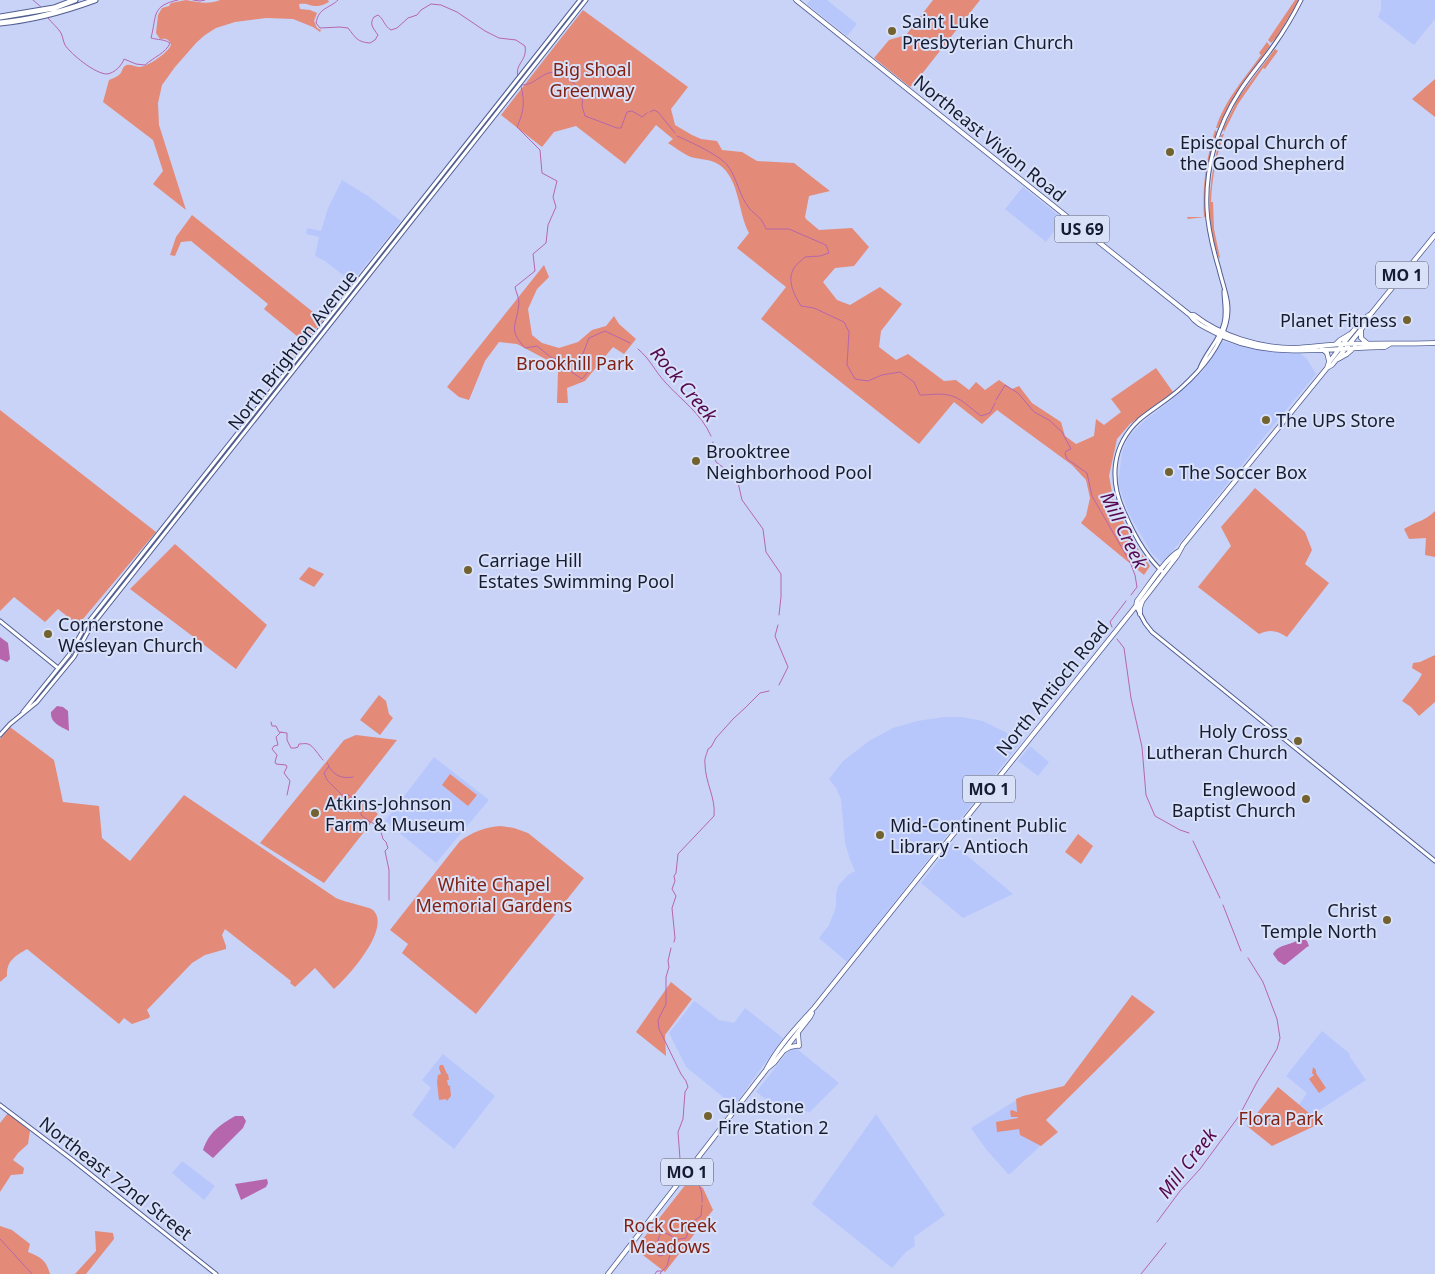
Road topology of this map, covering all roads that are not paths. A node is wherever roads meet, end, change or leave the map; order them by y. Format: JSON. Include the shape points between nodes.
{"nodes":[{"id":1,"x":75,"y":0,"type":"edge"},
{"id":2,"x":95,"y":0,"type":"edge"},
{"id":3,"x":580,"y":0,"type":"edge"},
{"id":4,"x":586,"y":0,"type":"edge"},
{"id":5,"x":796,"y":0,"type":"edge"},
{"id":6,"x":1301,"y":0,"type":"edge"},
{"id":7,"x":2,"y":17,"type":"edge"},
{"id":8,"x":0,"y":23,"type":"edge"},
{"id":9,"x":1435,"y":235,"type":"edge"},
{"id":10,"x":1370,"y":315,"type":"junction"},
{"id":11,"x":1361,"y":330,"type":"junction"},
{"id":12,"x":1352,"y":333,"type":"junction"},
{"id":13,"x":1221,"y":334,"type":"junction"},
{"id":14,"x":1435,"y":343,"type":"edge"},
{"id":15,"x":1374,"y":344,"type":"junction"},
{"id":16,"x":1390,"y":344,"type":"junction"},
{"id":17,"x":1335,"y":345,"type":"junction"},
{"id":18,"x":1345,"y":346,"type":"junction"},
{"id":19,"x":1355,"y":347,"type":"junction"},
{"id":20,"x":1322,"y":349,"type":"junction"},
{"id":21,"x":1336,"y":360,"type":"junction"},
{"id":22,"x":1329,"y":362,"type":"junction"},
{"id":23,"x":1327,"y":368,"type":"junction"},
{"id":24,"x":1162,"y":572,"type":"junction"},
{"id":25,"x":1143,"y":600,"type":"junction"},
{"id":26,"x":1136,"y":606,"type":"junction"},
{"id":27,"x":1140,"y":614,"type":"junction"},
{"id":28,"x":0,"y":621,"type":"edge"},
{"id":29,"x":58,"y":668,"type":"junction"},
{"id":30,"x":19,"y":716,"type":"junction"},
{"id":31,"x":0,"y":736,"type":"edge"},
{"id":32,"x":1435,"y":861,"type":"edge"},
{"id":33,"x":812,"y":1010,"type":"junction"},
{"id":34,"x":801,"y":1029,"type":"junction"},
{"id":35,"x":790,"y":1038,"type":"junction"},
{"id":36,"x":783,"y":1051,"type":"junction"},
{"id":37,"x":766,"y":1070,"type":"junction"},
{"id":38,"x":0,"y":1104,"type":"edge"},
{"id":39,"x":216,"y":1274,"type":"edge"},
{"id":40,"x":608,"y":1274,"type":"edge"}],
"edges":[{"from":1,"to":7,"type":"highway","via":[[54,8]]},
{"from":2,"to":8,"type":"highway","via":[[68,10]]},
{"from":3,"to":29,"type":"main road","name":"North Brighton Avenue","via":[[86,625]]},
{"from":4,"to":30,"type":"main road","name":"North Brighton Avenue","via":[[90,628],[70,662],[37,702]]},
{"from":5,"to":13,"type":"main road","name":"Northeast Vivion Road","number":"US 69","via":[[1199,324]]},
{"from":6,"to":13,"type":"main road","via":[[1233,102],[1214,148],[1208,181],[1208,218],[1224,290],[1225,314]]},
{"from":9,"to":10,"type":"main road","number":"MO 1"},
{"from":10,"to":11,"type":"main road","number":"MO 1"},
{"from":10,"to":12,"type":"main road","number":"MO 1"},
{"from":11,"to":15,"type":"main road","via":[[1361,338]]},
{"from":11,"to":18,"type":"main road","number":"MO 1"},
{"from":12,"to":17,"type":"main road"},
{"from":12,"to":18,"type":"main road","number":"MO 1"},
{"from":13,"to":17,"type":"main road","name":"Northeast Vivion Road","number":"US 69","via":[[1275,347]]},
{"from":13,"to":20,"type":"main road","name":"Northeast Vivion Road","number":"US 69","via":[[1243,344],[1266,349]]},
{"from":13,"to":24,"type":"main road","via":[[1200,368],[1180,389],[1136,424],[1122,442],[1117,458],[1114,477],[1119,501],[1137,536]]},
{"from":14,"to":16,"type":"main road","name":"Northeast Vivion Road","number":"US 69"},
{"from":15,"to":16,"type":"main road","name":"Northeast Vivion Road","number":"US 69"},
{"from":15,"to":18,"type":"main road","name":"Northeast Vivion Road","number":"US 69"},
{"from":16,"to":19,"type":"main road","name":"Northeast Vivion Road","number":"US 69","via":[[1385,347]]},
{"from":17,"to":18,"type":"main road","name":"Northeast Vivion Road","number":"US 69"},
{"from":18,"to":19,"type":"main road","name":"Northeast Vivion Road","number":"US 69"},
{"from":18,"to":20,"type":"main road","name":"Northeast Vivion Road","number":"US 69"},
{"from":18,"to":21,"type":"main road","number":"MO 1"},
{"from":18,"to":22,"type":"main road","number":"MO 1"},
{"from":19,"to":21,"type":"main road"},
{"from":20,"to":22,"type":"main road","via":[[1327,353]]},
{"from":21,"to":23,"type":"main road","number":"MO 1"},
{"from":22,"to":23,"type":"main road","number":"MO 1"},
{"from":23,"to":24,"type":"main road","name":"North Antioch Road","number":"MO 1"},
{"from":24,"to":25,"type":"main road","name":"North Antioch Road","number":"MO 1"},
{"from":24,"to":26,"type":"main road","name":"North Antioch Road","number":"MO 1"},
{"from":25,"to":26,"type":"main road","name":"North Antioch Road","number":"MO 1"},
{"from":25,"to":27,"type":"main road"},
{"from":26,"to":27,"type":"main road"},
{"from":26,"to":33,"type":"main road","name":"North Antioch Road","number":"MO 1"},
{"from":27,"to":32,"type":"main road","via":[[1152,632]]},
{"from":28,"to":29,"type":"main road"},
{"from":29,"to":30,"type":"main road","name":"North Brighton Avenue"},
{"from":30,"to":31,"type":"main road","name":"North Brighton Avenue"},
{"from":33,"to":34,"type":"main road","number":"MO 1"},
{"from":33,"to":35,"type":"main road","number":"MO 1"},
{"from":34,"to":35,"type":"main road","number":"MO 1"},
{"from":34,"to":36,"type":"main road","via":[[798,1046]]},
{"from":35,"to":36,"type":"main road","number":"MO 1"},
{"from":35,"to":37,"type":"main road","number":"MO 1","via":[[771,1059]]},
{"from":36,"to":37,"type":"main road","number":"MO 1"},
{"from":37,"to":40,"type":"main road","number":"MO 1"},
{"from":38,"to":39,"type":"main road","name":"Northeast 72nd Street"}]}
